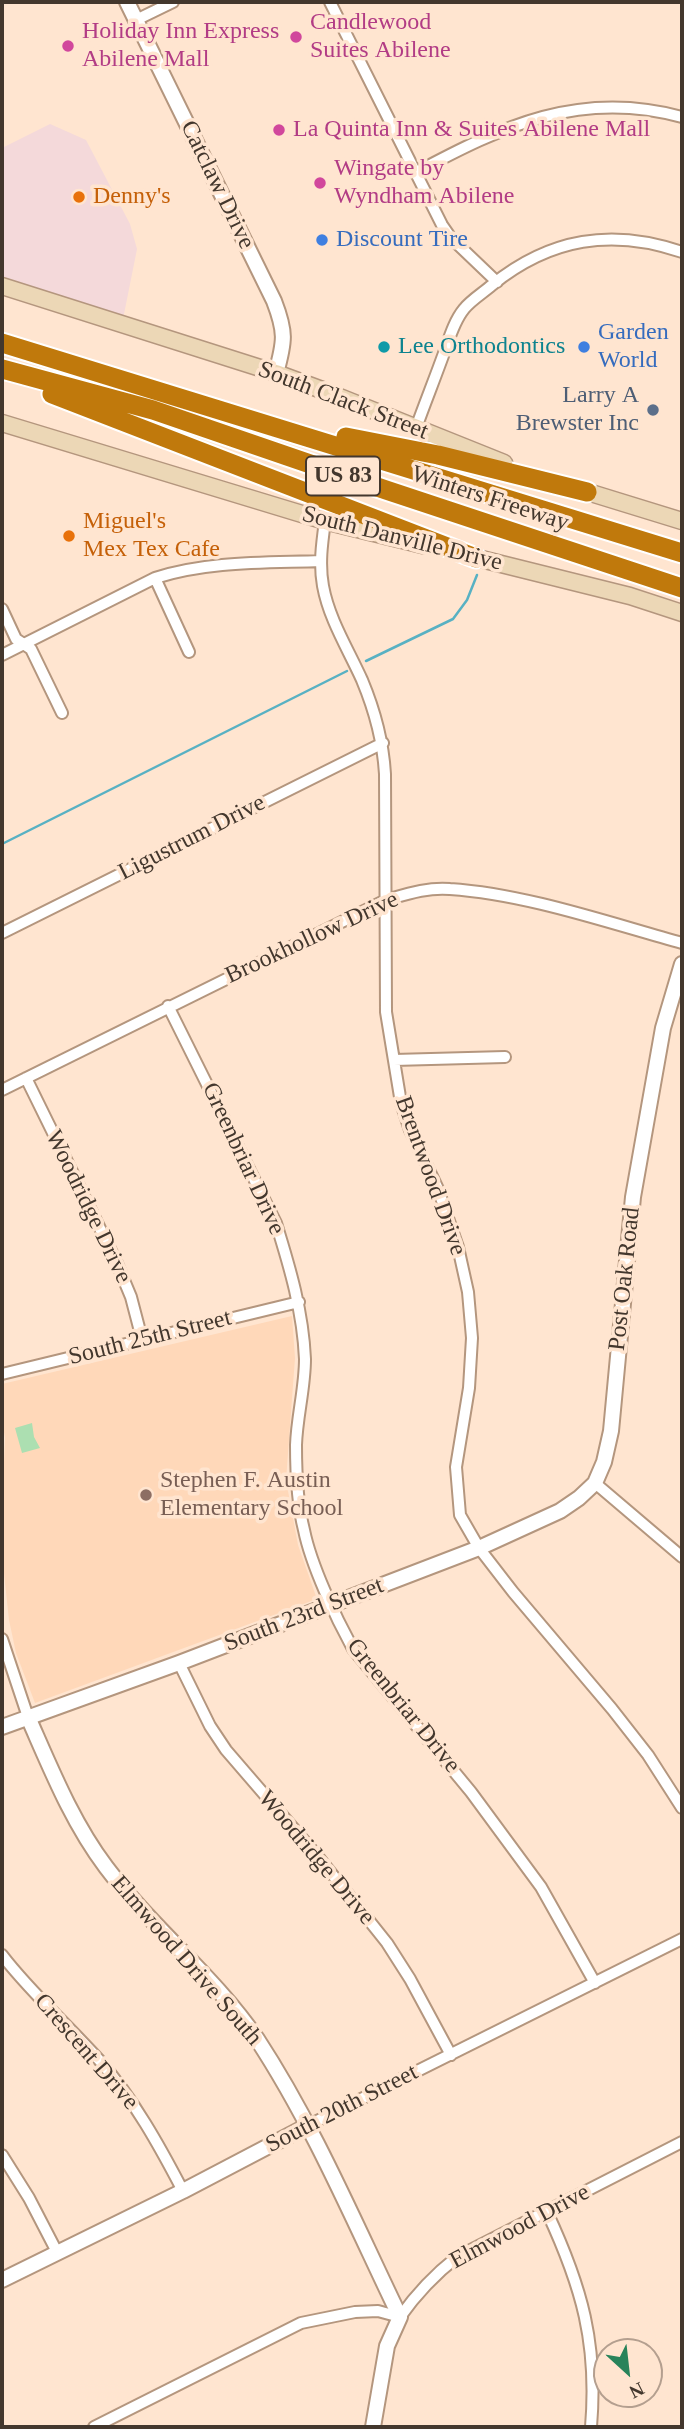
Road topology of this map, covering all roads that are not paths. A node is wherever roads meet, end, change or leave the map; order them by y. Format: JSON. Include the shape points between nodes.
{"nodes":[{"id":1,"x":127,"y":2,"type":"edge"},
{"id":2,"x":173,"y":2,"type":"edge"},
{"id":3,"x":330,"y":2,"type":"edge"},
{"id":4,"x":136,"y":20,"type":"junction"},
{"id":5,"x":682,"y":117,"type":"edge"},
{"id":6,"x":415,"y":173,"type":"junction"},
{"id":7,"x":682,"y":252,"type":"edge"},
{"id":8,"x":497,"y":282,"type":"junction"},
{"id":9,"x":2,"y":286,"type":"edge"},
{"id":10,"x":2,"y":343,"type":"edge"},
{"id":11,"x":2,"y":372,"type":"edge"},
{"id":12,"x":276,"y":373,"type":"junction"},
{"id":13,"x":170,"y":394,"type":"junction"},
{"id":14,"x":2,"y":424,"type":"edge"},
{"id":15,"x":416,"y":428,"type":"junction"},
{"id":16,"x":587,"y":492,"type":"junction"},
{"id":17,"x":325,"y":521,"type":"junction"},
{"id":18,"x":682,"y":521,"type":"edge"},
{"id":19,"x":682,"y":553,"type":"edge"},
{"id":20,"x":476,"y":558,"type":"junction"},
{"id":21,"x":320,"y":561,"type":"junction"},
{"id":22,"x":155,"y":578,"type":"junction"},
{"id":23,"x":682,"y":588,"type":"edge"},
{"id":24,"x":2,"y":610,"type":"edge"},
{"id":25,"x":682,"y":613,"type":"edge"},
{"id":26,"x":23,"y":644,"type":"junction"},
{"id":27,"x":189,"y":652,"type":"dead end"},
{"id":28,"x":2,"y":655,"type":"edge"},
{"id":29,"x":62,"y":713,"type":"dead end"},
{"id":30,"x":383,"y":743,"type":"junction"},
{"id":31,"x":386,"y":900,"type":"junction"},
{"id":32,"x":2,"y":933,"type":"edge"},
{"id":33,"x":682,"y":943,"type":"edge"},
{"id":34,"x":682,"y":964,"type":"edge"},
{"id":35,"x":168,"y":1006,"type":"junction"},
{"id":36,"x":505,"y":1057,"type":"dead end"},
{"id":37,"x":394,"y":1060,"type":"junction"},
{"id":38,"x":26,"y":1078,"type":"junction"},
{"id":39,"x":2,"y":1090,"type":"edge"},
{"id":40,"x":299,"y":1302,"type":"junction"},
{"id":41,"x":142,"y":1339,"type":"junction"},
{"id":42,"x":2,"y":1374,"type":"edge"},
{"id":43,"x":595,"y":1483,"type":"junction"},
{"id":44,"x":479,"y":1548,"type":"junction"},
{"id":45,"x":682,"y":1557,"type":"edge"},
{"id":46,"x":332,"y":1604,"type":"junction"},
{"id":47,"x":2,"y":1639,"type":"edge"},
{"id":48,"x":179,"y":1663,"type":"junction"},
{"id":49,"x":28,"y":1717,"type":"junction"},
{"id":50,"x":2,"y":1727,"type":"edge"},
{"id":51,"x":682,"y":1808,"type":"edge"},
{"id":52,"x":682,"y":1939,"type":"edge"},
{"id":53,"x":2,"y":1955,"type":"edge"},
{"id":54,"x":595,"y":1983,"type":"junction"},
{"id":55,"x":451,"y":2055,"type":"junction"},
{"id":56,"x":307,"y":2126,"type":"junction"},
{"id":57,"x":682,"y":2142,"type":"edge"},
{"id":58,"x":2,"y":2155,"type":"edge"},
{"id":59,"x":183,"y":2191,"type":"junction"},
{"id":60,"x":547,"y":2212,"type":"junction"},
{"id":61,"x":57,"y":2252,"type":"junction"},
{"id":62,"x":2,"y":2280,"type":"edge"},
{"id":63,"x":400,"y":2317,"type":"junction"},
{"id":64,"x":94,"y":2427,"type":"edge"},
{"id":65,"x":373,"y":2427,"type":"edge"},
{"id":66,"x":591,"y":2427,"type":"edge"}],
"edges":[{"from":1,"to":4,"type":"street","name":"Catclaw Drive"},
{"from":2,"to":4,"type":"street"},
{"from":3,"to":6,"type":"street"},
{"from":4,"to":12,"type":"street","name":"Catclaw Drive","via":[[274,301],[284,345]]},
{"from":5,"to":6,"type":"street","via":[[629,106],[569,111],[507,127]]},
{"from":6,"to":8,"type":"street","via":[[451,237]]},
{"from":7,"to":8,"type":"street","via":[[628,239],[577,241],[518,266]]},
{"from":8,"to":15,"type":"street","via":[[463,310],[453,328]]},
{"from":9,"to":12,"type":"main road","name":"South Clack Street"},
{"from":10,"to":13,"type":"highway","name":"Winters Freeway","number":"US 83"},
{"from":11,"to":20,"type":"highway"},
{"from":11,"to":23,"type":"highway","name":"Winters Freeway","number":"US 83","via":[[153,410]]},
{"from":12,"to":15,"type":"main road","name":"South Clack Street"},
{"from":13,"to":16,"type":"highway"},
{"from":13,"to":19,"type":"highway","name":"Winters Freeway","number":"US 83"},
{"from":14,"to":17,"type":"main road","name":"South Danville Drive"},
{"from":15,"to":16,"type":"main road","name":"South Clack Street"},
{"from":16,"to":18,"type":"main road","name":"South Clack Street"},
{"from":17,"to":20,"type":"main road","name":"South Danville Drive"},
{"from":17,"to":21,"type":"street","name":"Brentwood Drive"},
{"from":20,"to":25,"type":"main road","name":"South Danville Drive"},
{"from":21,"to":22,"type":"street","via":[[208,566]]},
{"from":21,"to":30,"type":"street","name":"Brentwood Drive","via":[[329,608],[375,712]]},
{"from":22,"to":26,"type":"street"},
{"from":22,"to":27,"type":"street"},
{"from":24,"to":26,"type":"street"},
{"from":26,"to":28,"type":"street"},
{"from":26,"to":29,"type":"street","via":[[31,649]]},
{"from":30,"to":31,"type":"street","name":"Brentwood Drive"},
{"from":30,"to":32,"type":"street","name":"Ligustrum Drive"},
{"from":31,"to":33,"type":"street","name":"Brookhollow Drive","via":[[449,888],[517,899]]},
{"from":31,"to":35,"type":"street","name":"Brookhollow Drive"},
{"from":31,"to":37,"type":"street","name":"Brentwood Drive","via":[[386,1012]]},
{"from":34,"to":43,"type":"street","name":"Post Oak Road","via":[[652,1083],[633,1197],[611,1431]]},
{"from":35,"to":38,"type":"street","name":"Brookhollow Drive"},
{"from":35,"to":40,"type":"street","name":"Greenbriar Drive","via":[[276,1223]]},
{"from":36,"to":37,"type":"street"},
{"from":37,"to":44,"type":"street","name":"Brentwood Drive","via":[[401,1103],[442,1200],[468,1292],[472,1338],[456,1467],[457,1496],[460,1515]]},
{"from":38,"to":39,"type":"street","name":"Brookhollow Drive"},
{"from":38,"to":41,"type":"street","name":"Woodridge Drive","via":[[116,1261]]},
{"from":40,"to":41,"type":"street","name":"South 25th Street"},
{"from":40,"to":46,"type":"street","name":"Greenbriar Drive","via":[[304,1359],[296,1442],[298,1490],[304,1532]]},
{"from":41,"to":42,"type":"street","name":"South 25th Street"},
{"from":43,"to":44,"type":"street","name":"South 23rd Street","via":[[560,1511]]},
{"from":43,"to":45,"type":"street"},
{"from":44,"to":46,"type":"street","name":"South 23rd Street"},
{"from":44,"to":51,"type":"street","name":"Brentwood Drive","via":[[648,1755]]},
{"from":46,"to":48,"type":"street","name":"South 23rd Street"},
{"from":46,"to":54,"type":"street","name":"Greenbriar Drive","via":[[353,1649],[471,1792],[541,1887]]},
{"from":47,"to":49,"type":"street","name":"Elmwood Drive South"},
{"from":48,"to":49,"type":"street","name":"South 23rd Street"},
{"from":48,"to":55,"type":"street","name":"Woodridge Drive","via":[[226,1750],[387,1943]]},
{"from":49,"to":50,"type":"street","name":"South 23rd Street"},
{"from":49,"to":56,"type":"street","name":"Elmwood Drive South","via":[[87,1840],[138,1905],[241,2018]]},
{"from":52,"to":54,"type":"street","name":"South 20th Street"},
{"from":53,"to":59,"type":"street","name":"Crescent Drive","via":[[125,2092]]},
{"from":54,"to":55,"type":"street","name":"South 20th Street"},
{"from":55,"to":56,"type":"street","name":"South 20th Street"},
{"from":56,"to":59,"type":"street","name":"South 20th Street"},
{"from":56,"to":63,"type":"street","name":"Elmwood Drive South"},
{"from":57,"to":60,"type":"street","name":"Elmwood Drive"},
{"from":58,"to":61,"type":"street"},
{"from":59,"to":61,"type":"street","name":"South 20th Street"},
{"from":60,"to":63,"type":"street","name":"Elmwood Drive","via":[[457,2257],[415,2295]]},
{"from":60,"to":66,"type":"street","via":[[586,2318],[592,2356]]},
{"from":61,"to":62,"type":"street","name":"South 20th Street"},
{"from":63,"to":64,"type":"street","via":[[366,2311],[301,2323]]},
{"from":63,"to":65,"type":"street","name":"Elmwood Drive","via":[[387,2346]]}]}
